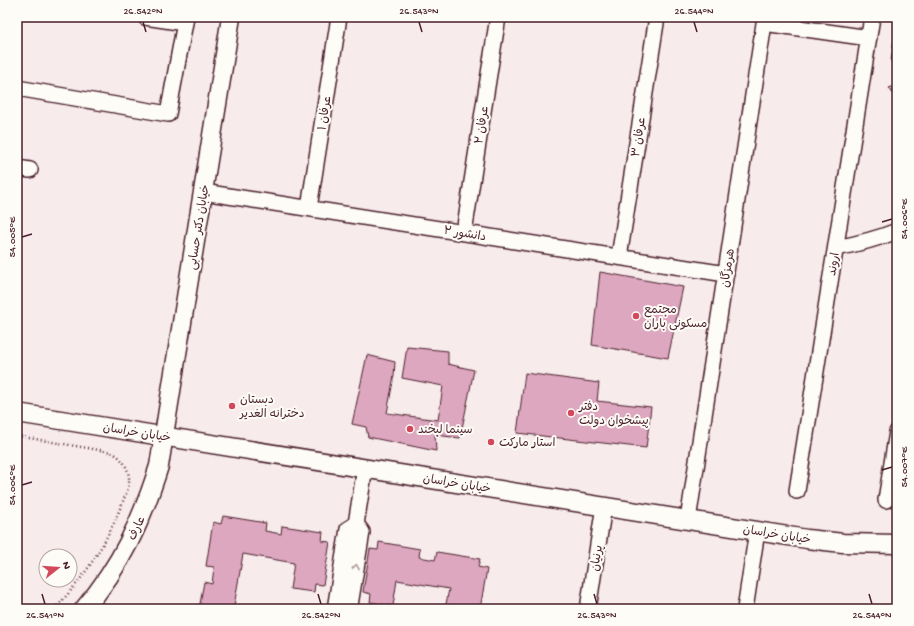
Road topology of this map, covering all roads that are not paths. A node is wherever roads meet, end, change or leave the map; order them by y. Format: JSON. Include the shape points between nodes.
{"nodes":[{"id":1,"x":145,"y":17,"type":"edge"},
{"id":2,"x":231,"y":17,"type":"edge"},
{"id":3,"x":339,"y":17,"type":"edge"},
{"id":4,"x":498,"y":17,"type":"edge"},
{"id":5,"x":657,"y":17,"type":"edge"},
{"id":6,"x":872,"y":17,"type":"edge"},
{"id":7,"x":186,"y":20,"type":"edge"},
{"id":8,"x":765,"y":20,"type":"edge"},
{"id":9,"x":869,"y":38,"type":"junction"},
{"id":10,"x":17,"y":88,"type":"edge"},
{"id":11,"x":203,"y":192,"type":"junction"},
{"id":12,"x":309,"y":208,"type":"junction"},
{"id":13,"x":897,"y":230,"type":"edge"},
{"id":14,"x":464,"y":232,"type":"junction"},
{"id":15,"x":836,"y":248,"type":"junction"},
{"id":16,"x":619,"y":257,"type":"junction"},
{"id":17,"x":726,"y":274,"type":"junction"},
{"id":18,"x":17,"y":413,"type":"edge"},
{"id":19,"x":897,"y":432,"type":"edge"},
{"id":20,"x":164,"y":436,"type":"junction"},
{"id":21,"x":365,"y":468,"type":"junction"},
{"id":22,"x":797,"y":491,"type":"dead end"},
{"id":23,"x":886,"y":500,"type":"dead end"},
{"id":24,"x":604,"y":506,"type":"junction"},
{"id":25,"x":688,"y":520,"type":"junction"},
{"id":26,"x":757,"y":531,"type":"junction"},
{"id":27,"x":897,"y":544,"type":"edge"},
{"id":28,"x":341,"y":607,"type":"edge"},
{"id":29,"x":84,"y":609,"type":"edge"},
{"id":30,"x":588,"y":609,"type":"edge"},
{"id":31,"x":745,"y":609,"type":"edge"}],
"edges":[{"from":1,"to":7,"type":"street"},
{"from":2,"to":11,"type":"street","name":"خیابان دکتر حسابی"},
{"from":3,"to":12,"type":"street","name":"عرفان ۱"},
{"from":4,"to":14,"type":"street","name":"عرفان ۲"},
{"from":5,"to":16,"type":"street","name":"عرفان ۳"},
{"from":6,"to":9,"type":"street","name":"اروند"},
{"from":7,"to":10,"type":"street","via":[[168,114]]},
{"from":8,"to":9,"type":"street"},
{"from":8,"to":17,"type":"street","name":"هرمزگان"},
{"from":9,"to":15,"type":"street","name":"اروند"},
{"from":11,"to":12,"type":"street","name":"دانشور ۲"},
{"from":11,"to":20,"type":"street","name":"خیابان دکتر حسابی"},
{"from":12,"to":14,"type":"street","name":"دانشور ۲"},
{"from":13,"to":15,"type":"street","via":[[857,244]]},
{"from":14,"to":16,"type":"street","name":"دانشور ۲"},
{"from":15,"to":22,"type":"street","name":"اروند"},
{"from":16,"to":17,"type":"street","name":"دانشور ۲"},
{"from":17,"to":25,"type":"street","name":"هرمزگان"},
{"from":18,"to":20,"type":"street","name":"خیابان خراسان"},
{"from":19,"to":23,"type":"street"},
{"from":20,"to":21,"type":"street","name":"خیابان خراسان"},
{"from":20,"to":29,"type":"street","name":"عارف","via":[[159,466],[140,522],[112,573]]},
{"from":21,"to":24,"type":"street","name":"خیابان خراسان"},
{"from":21,"to":28,"type":"street","via":[[356,524],[362,532]]},
{"from":24,"to":25,"type":"street","name":"خیابان خراسان"},
{"from":24,"to":30,"type":"street","name":"پرنیان"},
{"from":25,"to":26,"type":"street","name":"خیابان خراسان"},
{"from":26,"to":27,"type":"street","name":"خیابان خراسان","via":[[843,543]]},
{"from":26,"to":31,"type":"street"}]}
